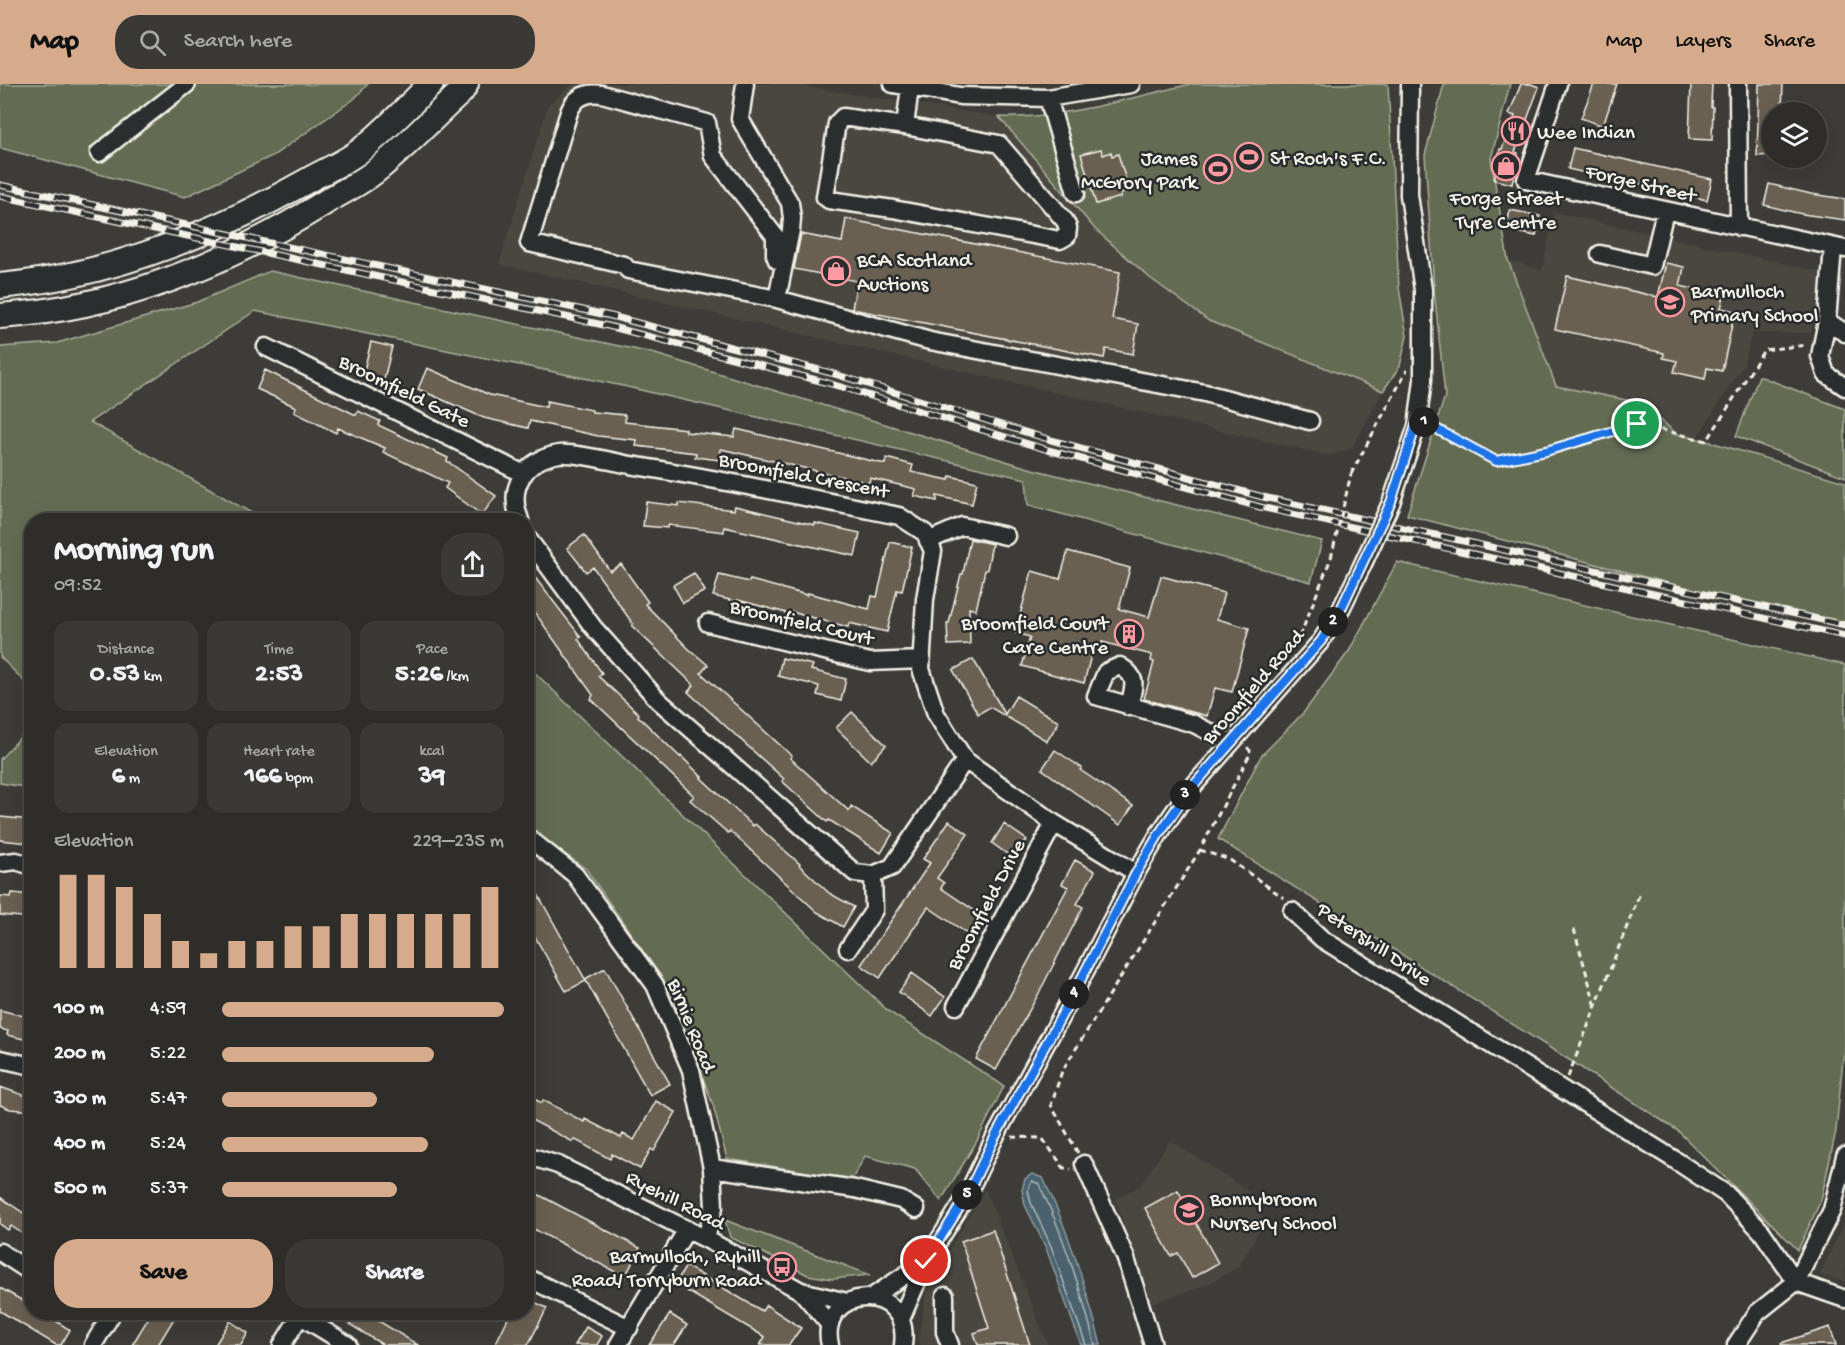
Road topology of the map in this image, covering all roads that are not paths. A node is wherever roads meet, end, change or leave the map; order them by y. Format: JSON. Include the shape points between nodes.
{"nodes":[{"id":1,"x":187,"y":84,"type":"edge"},
{"id":2,"x":431,"y":84,"type":"edge"},
{"id":3,"x":466,"y":84,"type":"edge"},
{"id":4,"x":745,"y":84,"type":"edge"},
{"id":5,"x":1131,"y":84,"type":"edge"},
{"id":6,"x":1410,"y":84,"type":"edge"},
{"id":7,"x":1558,"y":84,"type":"edge"},
{"id":8,"x":1738,"y":84,"type":"edge"},
{"id":9,"x":901,"y":86,"type":"edge"},
{"id":10,"x":1057,"y":92,"type":"edge"},
{"id":11,"x":905,"y":126,"type":"junction"},
{"id":12,"x":99,"y":153,"type":"dead end"},
{"id":13,"x":1076,"y":193,"type":"dead end"},
{"id":14,"x":1665,"y":211,"type":"junction"},
{"id":15,"x":1739,"y":227,"type":"junction"},
{"id":16,"x":1839,"y":248,"type":"edge"},
{"id":17,"x":1600,"y":254,"type":"dead end"},
{"id":18,"x":784,"y":264,"type":"junction"},
{"id":19,"x":0,"y":286,"type":"edge"},
{"id":20,"x":777,"y":299,"type":"junction"},
{"id":21,"x":0,"y":316,"type":"edge"},
{"id":22,"x":1827,"y":321,"type":"junction"},
{"id":23,"x":1845,"y":333,"type":"edge"},
{"id":24,"x":266,"y":347,"type":"dead end"},
{"id":25,"x":1845,"y":387,"type":"edge"},
{"id":26,"x":1310,"y":421,"type":"dead end"},
{"id":27,"x":524,"y":474,"type":"junction"},
{"id":28,"x":517,"y":513,"type":"edge"},
{"id":29,"x":1006,"y":536,"type":"dead end"},
{"id":30,"x":928,"y":541,"type":"junction"},
{"id":31,"x":534,"y":547,"type":"edge"},
{"id":32,"x":708,"y":623,"type":"dead end"},
{"id":33,"x":921,"y":660,"type":"junction"},
{"id":34,"x":1129,"y":707,"type":"junction"},
{"id":35,"x":1235,"y":740,"type":"junction"},
{"id":36,"x":965,"y":760,"type":"junction"},
{"id":37,"x":1054,"y":823,"type":"junction"},
{"id":38,"x":534,"y":842,"type":"edge"},
{"id":39,"x":0,"y":863,"type":"edge"},
{"id":40,"x":24,"y":864,"type":"edge"},
{"id":41,"x":1136,"y":873,"type":"junction"},
{"id":42,"x":873,"y":875,"type":"junction"},
{"id":43,"x":1292,"y":912,"type":"road end"},
{"id":44,"x":848,"y":949,"type":"dead end"},
{"id":45,"x":957,"y":1006,"type":"dead end"},
{"id":46,"x":0,"y":1059,"type":"edge"},
{"id":47,"x":24,"y":1064,"type":"edge"},
{"id":48,"x":1845,"y":1156,"type":"edge"},
{"id":49,"x":534,"y":1158,"type":"edge"},
{"id":50,"x":1086,"y":1167,"type":"road end"},
{"id":51,"x":712,"y":1168,"type":"junction"},
{"id":52,"x":916,"y":1209,"type":"dead end"},
{"id":53,"x":687,"y":1229,"type":"junction"},
{"id":54,"x":706,"y":1239,"type":"junction"},
{"id":55,"x":0,"y":1252,"type":"edge"},
{"id":56,"x":926,"y":1261,"type":"junction"},
{"id":57,"x":24,"y":1268,"type":"edge"},
{"id":58,"x":534,"y":1281,"type":"edge"},
{"id":59,"x":1796,"y":1282,"type":"junction"},
{"id":60,"x":801,"y":1291,"type":"junction"},
{"id":61,"x":945,"y":1296,"type":"dead end"},
{"id":62,"x":872,"y":1297,"type":"junction"},
{"id":63,"x":1845,"y":1299,"type":"edge"},
{"id":64,"x":847,"y":1302,"type":"junction"},
{"id":65,"x":901,"y":1319,"type":"junction"},
{"id":66,"x":105,"y":1320,"type":"edge"},
{"id":67,"x":294,"y":1320,"type":"edge"},
{"id":68,"x":307,"y":1320,"type":"edge"},
{"id":69,"x":830,"y":1325,"type":"junction"},
{"id":70,"x":628,"y":1328,"type":"junction"},
{"id":71,"x":93,"y":1345,"type":"edge"},
{"id":72,"x":282,"y":1345,"type":"edge"},
{"id":73,"x":348,"y":1345,"type":"edge"},
{"id":74,"x":618,"y":1345,"type":"edge"},
{"id":75,"x":830,"y":1345,"type":"edge"},
{"id":76,"x":903,"y":1345,"type":"edge"},
{"id":77,"x":950,"y":1345,"type":"edge"},
{"id":78,"x":1153,"y":1345,"type":"edge"},
{"id":79,"x":1736,"y":1345,"type":"edge"}],
"edges":[{"from":1,"to":12,"type":"street"},
{"from":2,"to":19,"type":"highway","via":[[360,151],[258,209],[120,264]]},
{"from":3,"to":21,"type":"highway","via":[[376,171],[276,233],[151,287],[44,312]]},
{"from":4,"to":18,"type":"street","via":[[740,118],[790,203],[792,218]]},
{"from":5,"to":10,"type":"street"},
{"from":6,"to":35,"type":"street","name":"Broomfield Road","bridge":true,"via":[[1409,195],[1423,290],[1423,380],[1418,419],[1391,502],[1340,611],[1321,641]]},
{"from":7,"to":14,"type":"street","name":"Forge Street","via":[[1526,180]]},
{"from":8,"to":15,"type":"street"},
{"from":9,"to":10,"type":"street","via":[[960,96]]},
{"from":9,"to":11,"type":"street"},
{"from":10,"to":13,"type":"street"},
{"from":11,"to":11,"type":"street","via":[[843,117],[837,123],[825,197],[1060,240],[1067,236],[1065,220],[999,144]]},
{"from":14,"to":15,"type":"street","name":"Forge Street"},
{"from":14,"to":17,"type":"street","via":[[1652,266]]},
{"from":15,"to":16,"type":"street","name":"Forge Street"},
{"from":16,"to":22,"type":"street"},
{"from":18,"to":20,"type":"street"},
{"from":18,"to":20,"type":"street","via":[[775,255],[775,236],[713,156],[707,123],[602,94],[586,94],[575,100],[529,243],[624,265],[628,270]]},
{"from":20,"to":26,"type":"street","via":[[930,340],[1205,393]]},
{"from":22,"to":23,"type":"street"},
{"from":22,"to":25,"type":"street","via":[[1820,356],[1826,374]]},
{"from":24,"to":27,"type":"street","name":"Broomfield Gate"},
{"from":27,"to":28,"type":"street","via":[[516,486]]},
{"from":27,"to":30,"type":"street","name":"Broomfield Crescent","via":[[533,464],[561,453],[690,474],[899,516],[925,533]]},
{"from":29,"to":30,"type":"street","via":[[962,526]]},
{"from":30,"to":33,"type":"street","via":[[933,551]]},
{"from":31,"to":42,"type":"street","via":[[593,627],[658,700],[855,873]]},
{"from":32,"to":33,"type":"street","name":"Broomfield Court","via":[[870,662]]},
{"from":33,"to":36,"type":"street","via":[[936,714]]},
{"from":34,"to":34,"type":"street","via":[[1096,696],[1106,672],[1120,666],[1135,681]]},
{"from":34,"to":35,"type":"street","via":[[1194,724]]},
{"from":35,"to":41,"type":"street","name":"Broomfield Road","via":[[1187,793]]},
{"from":36,"to":37,"type":"street"},
{"from":36,"to":42,"type":"street","via":[[892,867]]},
{"from":37,"to":41,"type":"street"},
{"from":37,"to":45,"type":"street","name":"Broomfield Drive"},
{"from":38,"to":51,"type":"street","name":"Birnie Road","via":[[575,875],[655,985],[691,1070]]},
{"from":39,"to":40,"type":"street"},
{"from":41,"to":56,"type":"street","name":"Broomfield Road","via":[[966,1197]]},
{"from":42,"to":44,"type":"street","via":[[874,910]]},
{"from":43,"to":59,"type":"street","name":"Petershill Drive","via":[[1322,939],[1726,1194],[1762,1232]]},
{"from":46,"to":47,"type":"street"},
{"from":48,"to":59,"type":"street","via":[[1832,1210]]},
{"from":49,"to":53,"type":"street","name":"Ryehill Road","via":[[558,1165]]},
{"from":50,"to":78,"type":"street","via":[[1125,1256]]},
{"from":51,"to":52,"type":"street","via":[[855,1189],[901,1200]]},
{"from":51,"to":54,"type":"street","name":"Birnie Road","via":[[714,1207]]},
{"from":53,"to":54,"type":"street","name":"Ryehill Road"},
{"from":53,"to":70,"type":"street"},
{"from":54,"to":60,"type":"street","name":"Ryehill Road"},
{"from":55,"to":57,"type":"street"},
{"from":56,"to":62,"type":"street","name":"Broomfield Road"},
{"from":56,"to":65,"type":"street","name":"Broomfield Road"},
{"from":58,"to":70,"type":"street"},
{"from":59,"to":63,"type":"street"},
{"from":59,"to":79,"type":"street","via":[[1758,1313]]},
{"from":60,"to":64,"type":"street","name":"Ryehill Road"},
{"from":60,"to":69,"type":"street","name":"Ryehill Road"},
{"from":61,"to":77,"type":"street","via":[[945,1332]]},
{"from":62,"to":64,"type":"street"},
{"from":62,"to":65,"type":"street","via":[[889,1304]]},
{"from":64,"to":69,"type":"street","via":[[835,1313]]},
{"from":65,"to":76,"type":"street"},
{"from":66,"to":71,"type":"street"},
{"from":67,"to":72,"type":"street"},
{"from":68,"to":73,"type":"street"},
{"from":69,"to":75,"type":"street"},
{"from":70,"to":74,"type":"street"}]}
